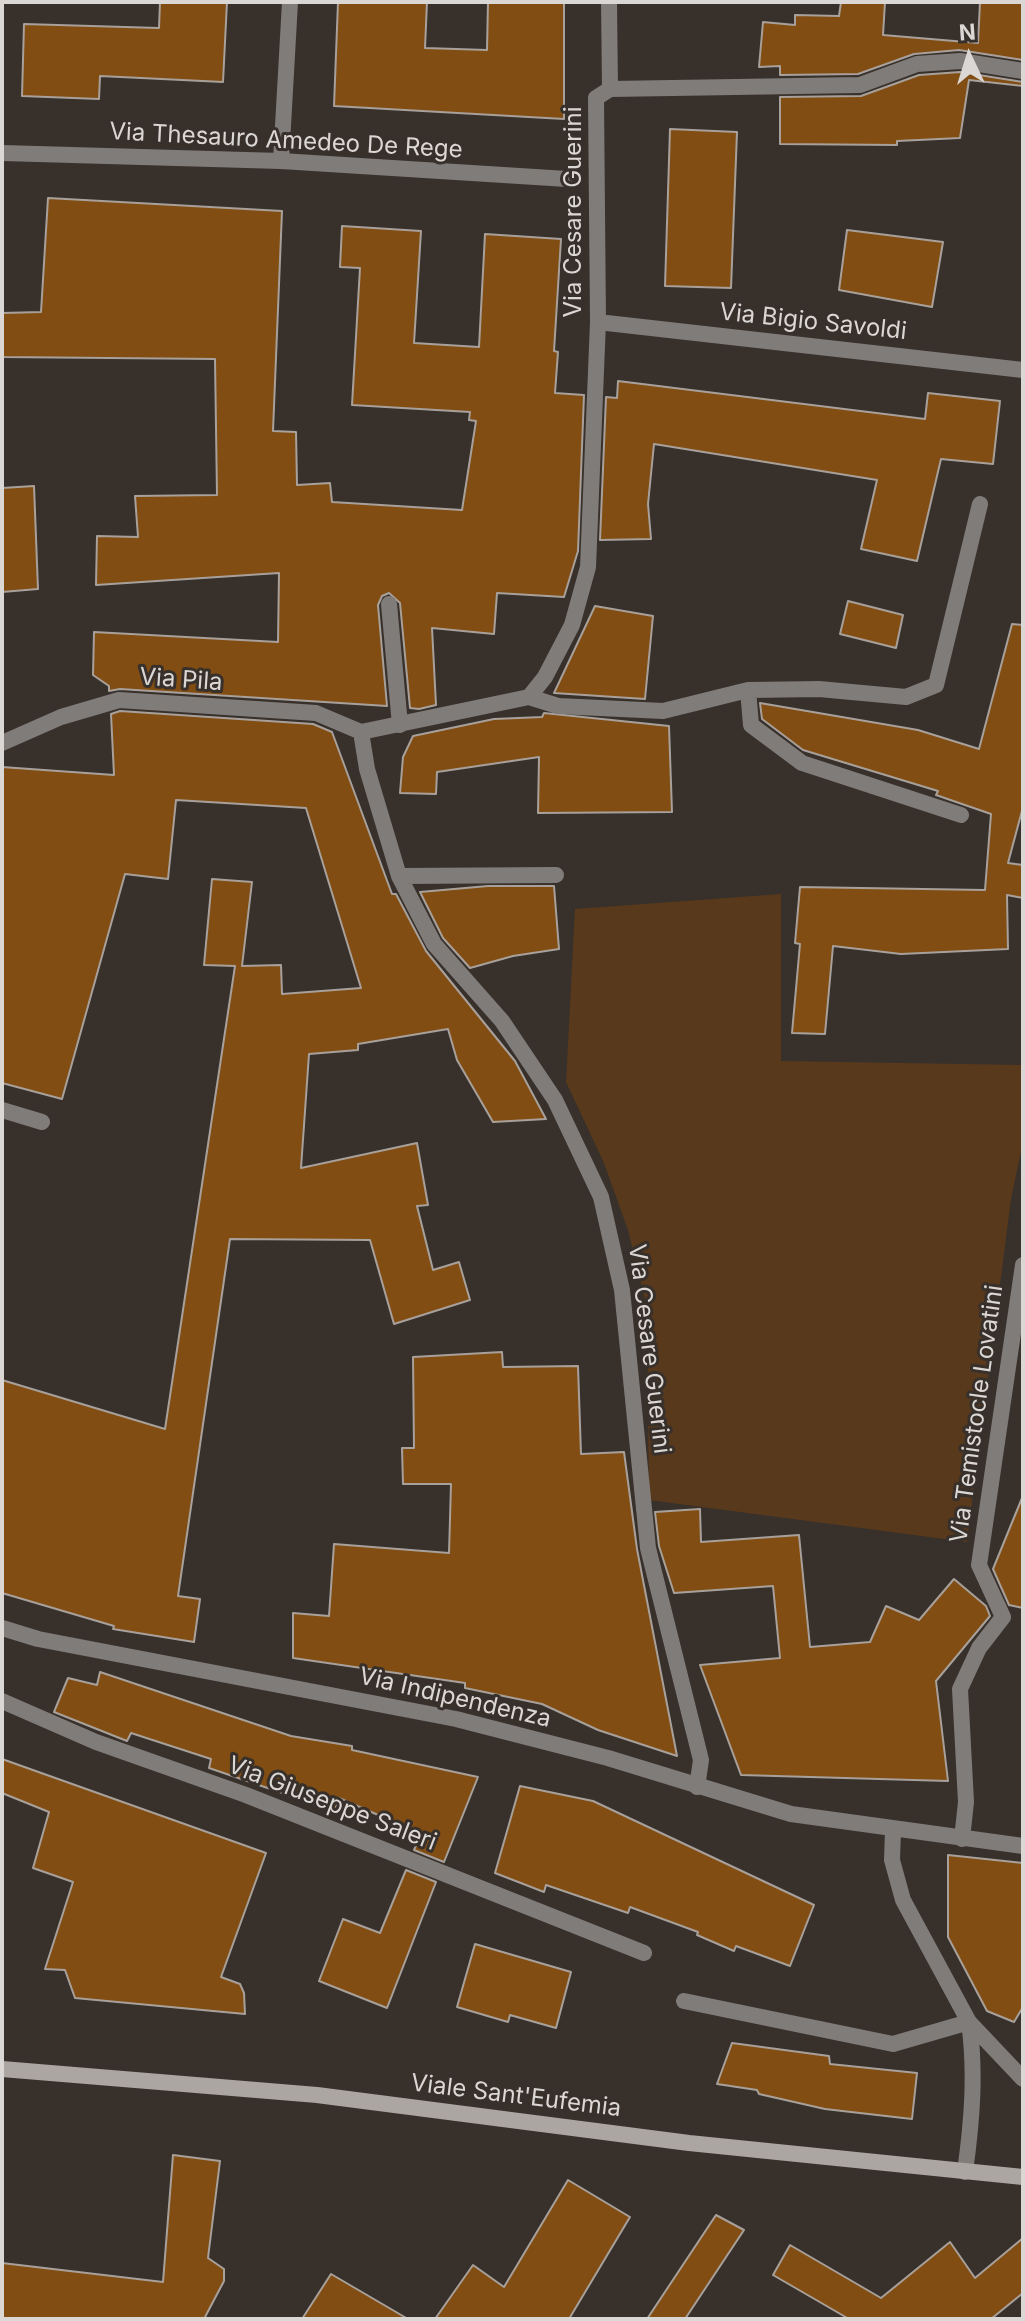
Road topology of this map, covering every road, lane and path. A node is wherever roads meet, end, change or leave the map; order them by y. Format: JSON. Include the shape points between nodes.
{"nodes":[{"id":1,"x":290,"y":2,"type":"edge"},
{"id":2,"x":609,"y":2,"type":"edge"},
{"id":3,"x":1023,"y":71,"type":"edge"},
{"id":4,"x":610,"y":89,"type":"junction"},
{"id":5,"x":2,"y":153,"type":"edge"},
{"id":6,"x":281,"y":161,"type":"junction"},
{"id":7,"x":567,"y":179,"type":"dead end"},
{"id":8,"x":598,"y":322,"type":"junction"},
{"id":9,"x":1023,"y":370,"type":"edge"},
{"id":10,"x":980,"y":504,"type":"dead end"},
{"id":11,"x":389,"y":604,"type":"dead end"},
{"id":12,"x":748,"y":690,"type":"junction"},
{"id":13,"x":529,"y":697,"type":"junction"},
{"id":14,"x":400,"y":725,"type":"junction"},
{"id":15,"x":361,"y":732,"type":"junction"},
{"id":16,"x":2,"y":743,"type":"edge"},
{"id":17,"x":961,"y":815,"type":"dead end"},
{"id":18,"x":556,"y":875,"type":"dead end"},
{"id":19,"x":399,"y":876,"type":"junction"},
{"id":20,"x":2,"y":1110,"type":"edge"},
{"id":21,"x":42,"y":1122,"type":"dead end"},
{"id":22,"x":1023,"y":1265,"type":"edge"},
{"id":23,"x":2,"y":1628,"type":"edge"},
{"id":24,"x":2,"y":1701,"type":"edge"},
{"id":25,"x":697,"y":1787,"type":"junction"},
{"id":26,"x":893,"y":1830,"type":"junction"},
{"id":27,"x":962,"y":1839,"type":"junction"},
{"id":28,"x":1023,"y":1846,"type":"edge"},
{"id":29,"x":644,"y":1953,"type":"dead end"},
{"id":30,"x":684,"y":2001,"type":"dead end"},
{"id":31,"x":969,"y":2022,"type":"junction"},
{"id":32,"x":2,"y":2069,"type":"edge"},
{"id":33,"x":1023,"y":2079,"type":"edge"},
{"id":34,"x":965,"y":2172,"type":"junction"},
{"id":35,"x":1023,"y":2177,"type":"edge"}],
"edges":[{"from":1,"to":6,"type":"street"},
{"from":2,"to":4,"type":"street"},
{"from":3,"to":4,"type":"street","name":"Via Cesare Guerini","via":[[960,61],[917,64],[860,85]]},
{"from":4,"to":8,"type":"street","name":"Via Cesare Guerini","via":[[596,98]]},
{"from":5,"to":6,"type":"street","name":"Via Thesauro Amedeo De Rege"},
{"from":6,"to":7,"type":"street","name":"Via Thesauro Amedeo De Rege"},
{"from":8,"to":9,"type":"street","name":"Via Bigio Savoldi"},
{"from":8,"to":13,"type":"street","name":"Via Cesare Guerini","via":[[588,567],[572,625]]},
{"from":10,"to":12,"type":"street","via":[[936,685],[906,697],[819,689]]},
{"from":11,"to":14,"type":"street"},
{"from":12,"to":13,"type":"street","via":[[663,711],[558,706]]},
{"from":12,"to":17,"type":"street","via":[[751,725],[802,763]]},
{"from":13,"to":14,"type":"street"},
{"from":14,"to":15,"type":"street"},
{"from":15,"to":16,"type":"street","name":"Via Pila","via":[[316,713],[119,700],[61,717]]},
{"from":15,"to":19,"type":"street","name":"Via Cesare Guerini"},
{"from":18,"to":19,"type":"street"},
{"from":19,"to":25,"type":"street","name":"Via Cesare Guerini","via":[[434,944],[502,1021],[555,1100],[601,1197],[622,1290],[648,1548],[701,1760]]},
{"from":20,"to":21,"type":"street"},
{"from":22,"to":27,"type":"street","name":"Via Temistocle Lovatini","via":[[979,1565],[1003,1617],[979,1648],[960,1689],[966,1802]]},
{"from":23,"to":25,"type":"street","name":"Via Indipendenza","via":[[456,1719]]},
{"from":24,"to":29,"type":"street","name":"Via Giuseppe Saleri"},
{"from":25,"to":26,"type":"street","name":"Via Indipendenza","via":[[791,1814]]},
{"from":26,"to":27,"type":"street","name":"Via Indipendenza"},
{"from":26,"to":31,"type":"street","via":[[892,1860],[903,1900]]},
{"from":27,"to":28,"type":"street","name":"Via Indipendenza"},
{"from":30,"to":31,"type":"street","via":[[893,2044]]},
{"from":31,"to":33,"type":"street"},
{"from":31,"to":34,"type":"street","via":[[973,2113]]},
{"from":32,"to":34,"type":"main road","name":"Viale Sant'Eufemia","via":[[317,2095]]},
{"from":34,"to":35,"type":"main road","name":"Viale Sant'Eufemia"}]}
